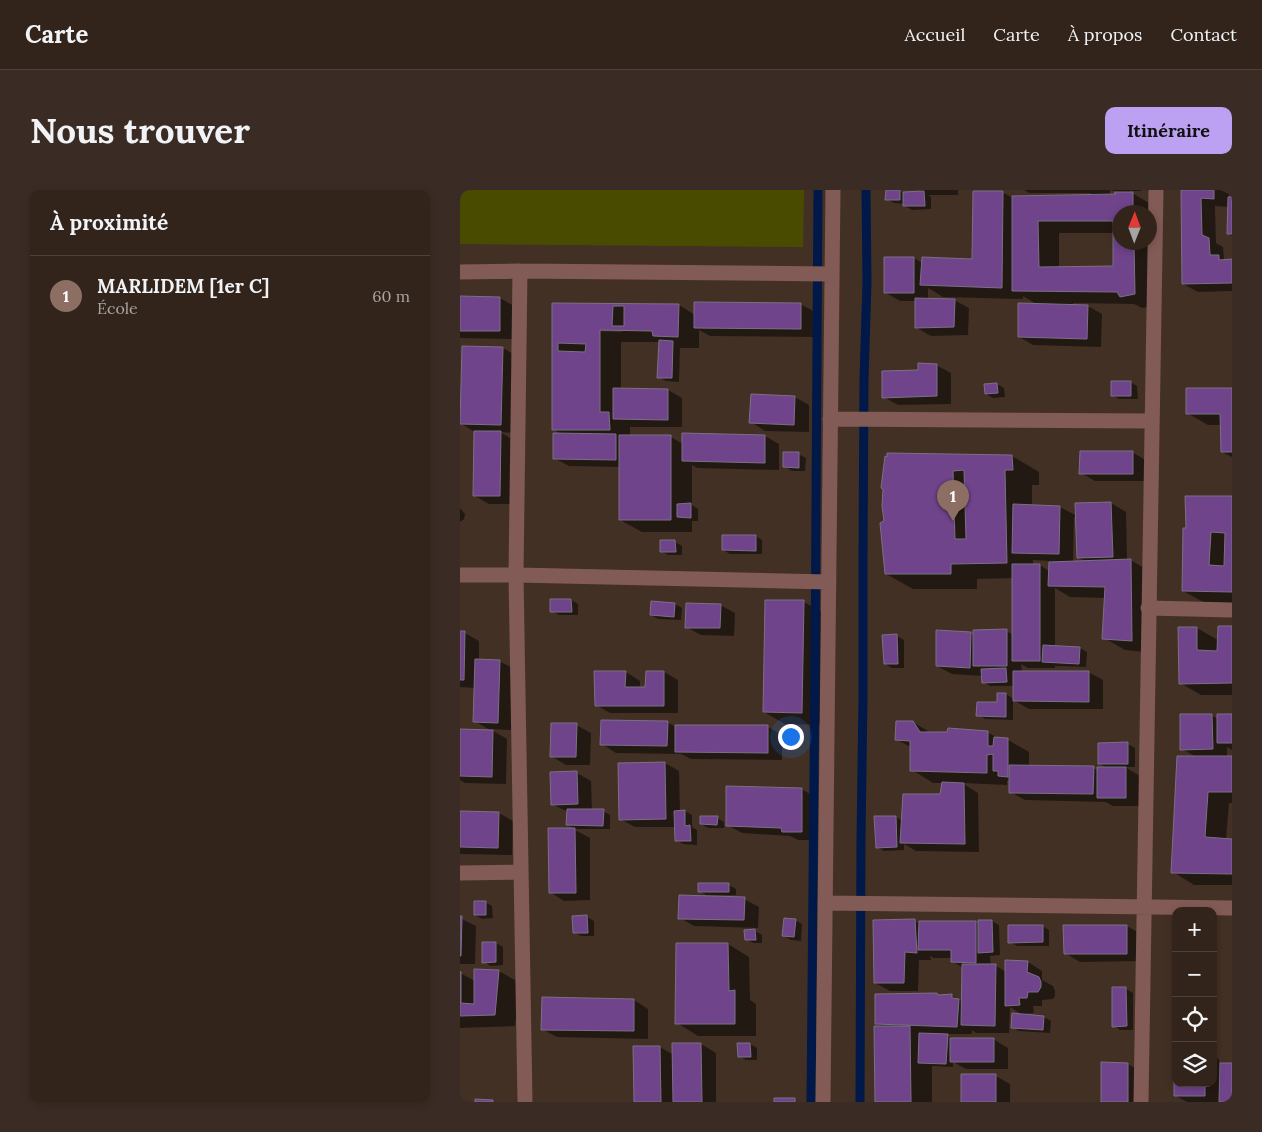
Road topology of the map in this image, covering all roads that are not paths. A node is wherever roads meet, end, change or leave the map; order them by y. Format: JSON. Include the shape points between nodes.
{"nodes":[{"id":1,"x":833,"y":190,"type":"edge"},
{"id":2,"x":1156,"y":190,"type":"edge"},
{"id":3,"x":520,"y":271,"type":"junction"},
{"id":4,"x":460,"y":272,"type":"edge"},
{"id":5,"x":832,"y":274,"type":"junction"},
{"id":6,"x":830,"y":419,"type":"junction"},
{"id":7,"x":1152,"y":421,"type":"junction"},
{"id":8,"x":460,"y":575,"type":"edge"},
{"id":9,"x":516,"y":575,"type":"junction"},
{"id":10,"x":829,"y":582,"type":"junction"},
{"id":11,"x":1148,"y":608,"type":"junction"},
{"id":12,"x":1232,"y":610,"type":"edge"},
{"id":13,"x":520,"y":872,"type":"junction"},
{"id":14,"x":460,"y":873,"type":"edge"},
{"id":15,"x":825,"y":904,"type":"junction"},
{"id":16,"x":1144,"y":907,"type":"junction"},
{"id":17,"x":1232,"y":908,"type":"edge"},
{"id":18,"x":525,"y":1102,"type":"edge"},
{"id":19,"x":823,"y":1102,"type":"edge"},
{"id":20,"x":1141,"y":1102,"type":"edge"}],
"edges":[{"from":1,"to":5,"type":"street"},
{"from":2,"to":7,"type":"street"},
{"from":3,"to":4,"type":"street"},
{"from":3,"to":5,"type":"street"},
{"from":3,"to":9,"type":"street"},
{"from":5,"to":6,"type":"street"},
{"from":6,"to":7,"type":"street"},
{"from":6,"to":10,"type":"street"},
{"from":7,"to":11,"type":"street"},
{"from":8,"to":9,"type":"street"},
{"from":9,"to":10,"type":"street"},
{"from":9,"to":13,"type":"street"},
{"from":10,"to":15,"type":"street"},
{"from":11,"to":12,"type":"street"},
{"from":11,"to":16,"type":"street"},
{"from":13,"to":14,"type":"street"},
{"from":13,"to":18,"type":"street"},
{"from":15,"to":16,"type":"street"},
{"from":15,"to":19,"type":"street"},
{"from":16,"to":17,"type":"street"},
{"from":16,"to":20,"type":"street"}]}
